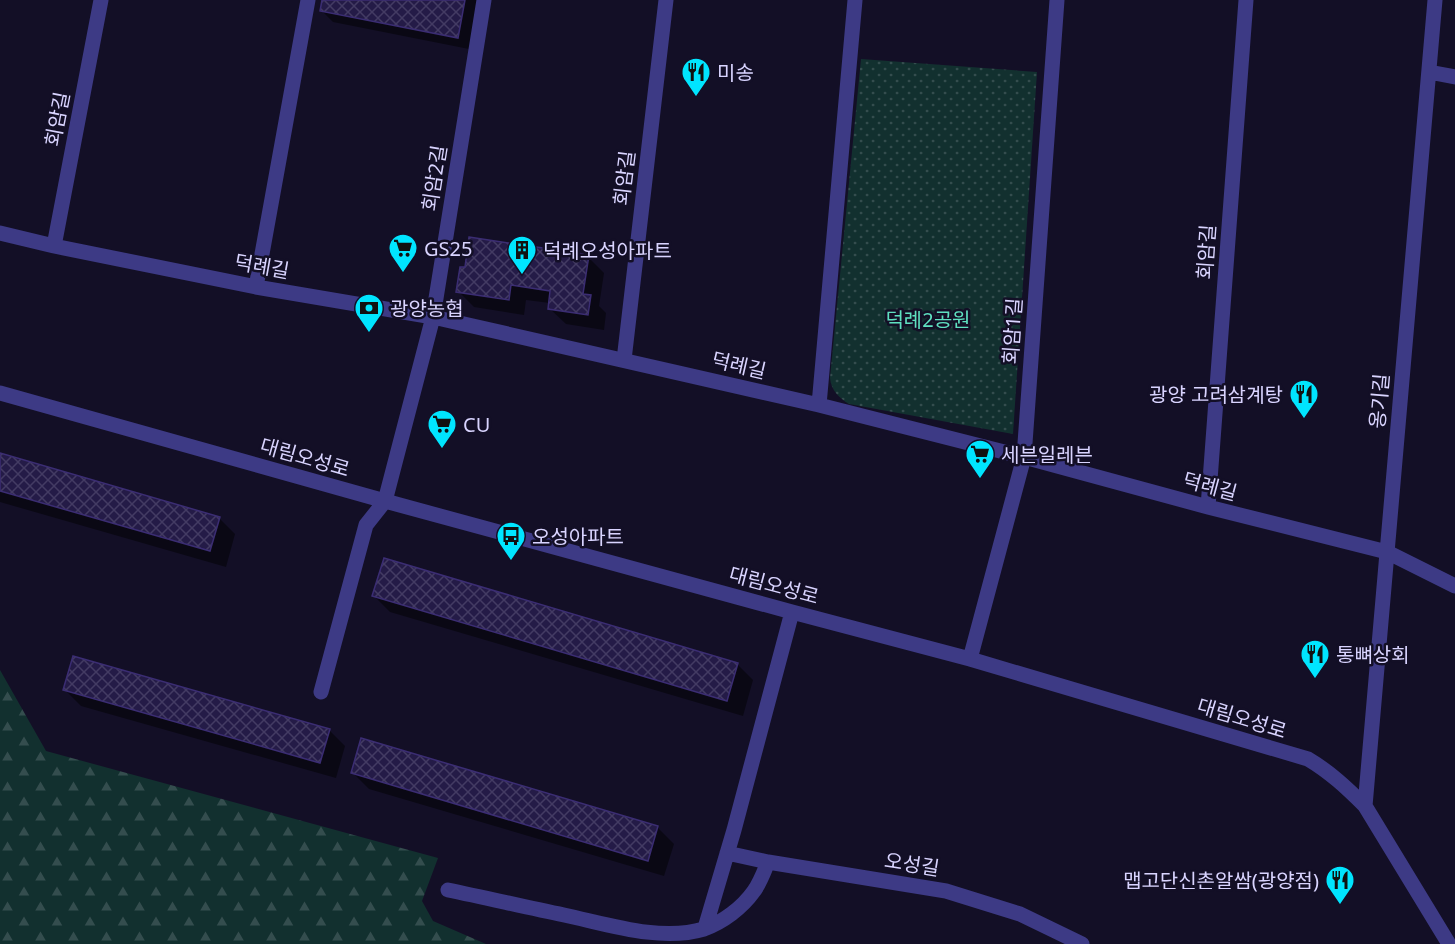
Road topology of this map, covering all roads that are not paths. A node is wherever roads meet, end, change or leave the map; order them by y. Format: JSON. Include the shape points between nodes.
{"nodes":[{"id":1,"x":101,"y":0,"type":"edge"},
{"id":2,"x":308,"y":0,"type":"edge"},
{"id":3,"x":484,"y":0,"type":"edge"},
{"id":4,"x":666,"y":0,"type":"edge"},
{"id":5,"x":855,"y":0,"type":"edge"},
{"id":6,"x":1057,"y":0,"type":"edge"},
{"id":7,"x":1246,"y":0,"type":"edge"},
{"id":8,"x":1435,"y":0,"type":"edge"},
{"id":9,"x":1429,"y":72,"type":"junction"},
{"id":10,"x":1455,"y":77,"type":"edge"},
{"id":11,"x":0,"y":233,"type":"edge"},
{"id":12,"x":54,"y":246,"type":"junction"},
{"id":13,"x":255,"y":287,"type":"junction"},
{"id":14,"x":433,"y":317,"type":"junction"},
{"id":15,"x":624,"y":360,"type":"junction"},
{"id":16,"x":0,"y":393,"type":"edge"},
{"id":17,"x":819,"y":405,"type":"junction"},
{"id":18,"x":1024,"y":457,"type":"junction"},
{"id":19,"x":386,"y":501,"type":"junction"},
{"id":20,"x":1208,"y":507,"type":"junction"},
{"id":21,"x":1387,"y":552,"type":"junction"},
{"id":22,"x":1455,"y":586,"type":"edge"},
{"id":23,"x":792,"y":612,"type":"junction"},
{"id":24,"x":970,"y":659,"type":"junction"},
{"id":25,"x":321,"y":692,"type":"dead end"},
{"id":26,"x":1365,"y":806,"type":"junction"},
{"id":27,"x":727,"y":853,"type":"junction"},
{"id":28,"x":768,"y":862,"type":"junction"},
{"id":29,"x":448,"y":890,"type":"dead end"},
{"id":30,"x":705,"y":928,"type":"junction"},
{"id":31,"x":1082,"y":944,"type":"edge"},
{"id":32,"x":1449,"y":944,"type":"edge"}],
"edges":[{"from":1,"to":12,"type":"street","name":"회암길"},
{"from":2,"to":13,"type":"street"},
{"from":3,"to":14,"type":"street","name":"회암2길"},
{"from":4,"to":15,"type":"street","name":"회암길"},
{"from":5,"to":17,"type":"street"},
{"from":6,"to":18,"type":"street","name":"회암1길"},
{"from":7,"to":20,"type":"street","name":"회암길"},
{"from":8,"to":9,"type":"street","name":"옹기길"},
{"from":9,"to":10,"type":"street"},
{"from":9,"to":21,"type":"street","name":"옹기길"},
{"from":11,"to":12,"type":"street","name":"덕례길"},
{"from":12,"to":13,"type":"street","name":"덕례길"},
{"from":13,"to":14,"type":"street","name":"덕례길"},
{"from":14,"to":15,"type":"street","name":"덕례길"},
{"from":14,"to":19,"type":"street","name":"회암2길"},
{"from":15,"to":17,"type":"street","name":"덕례길"},
{"from":16,"to":19,"type":"street","name":"대림오성로"},
{"from":17,"to":18,"type":"street","name":"덕례길"},
{"from":18,"to":20,"type":"street","name":"덕례길"},
{"from":18,"to":24,"type":"street","name":"회암1길"},
{"from":19,"to":23,"type":"street","name":"대림오성로"},
{"from":19,"to":25,"type":"street","via":[[366,525]]},
{"from":20,"to":21,"type":"street","name":"덕례길"},
{"from":21,"to":22,"type":"street","name":"덕례길"},
{"from":21,"to":26,"type":"street","name":"옹기길"},
{"from":23,"to":24,"type":"street","name":"대림오성로"},
{"from":23,"to":27,"type":"street"},
{"from":24,"to":26,"type":"street","name":"대림오성로","via":[[1308,759],[1348,788]]},
{"from":26,"to":32,"type":"street","name":"대림오성로"},
{"from":27,"to":28,"type":"street","name":"오성길"},
{"from":27,"to":30,"type":"street"},
{"from":28,"to":30,"type":"street","via":[[744,904]]},
{"from":28,"to":31,"type":"street","name":"오성길","via":[[946,891],[1020,914]]},
{"from":29,"to":30,"type":"street","via":[[628,929],[664,934]]}]}
